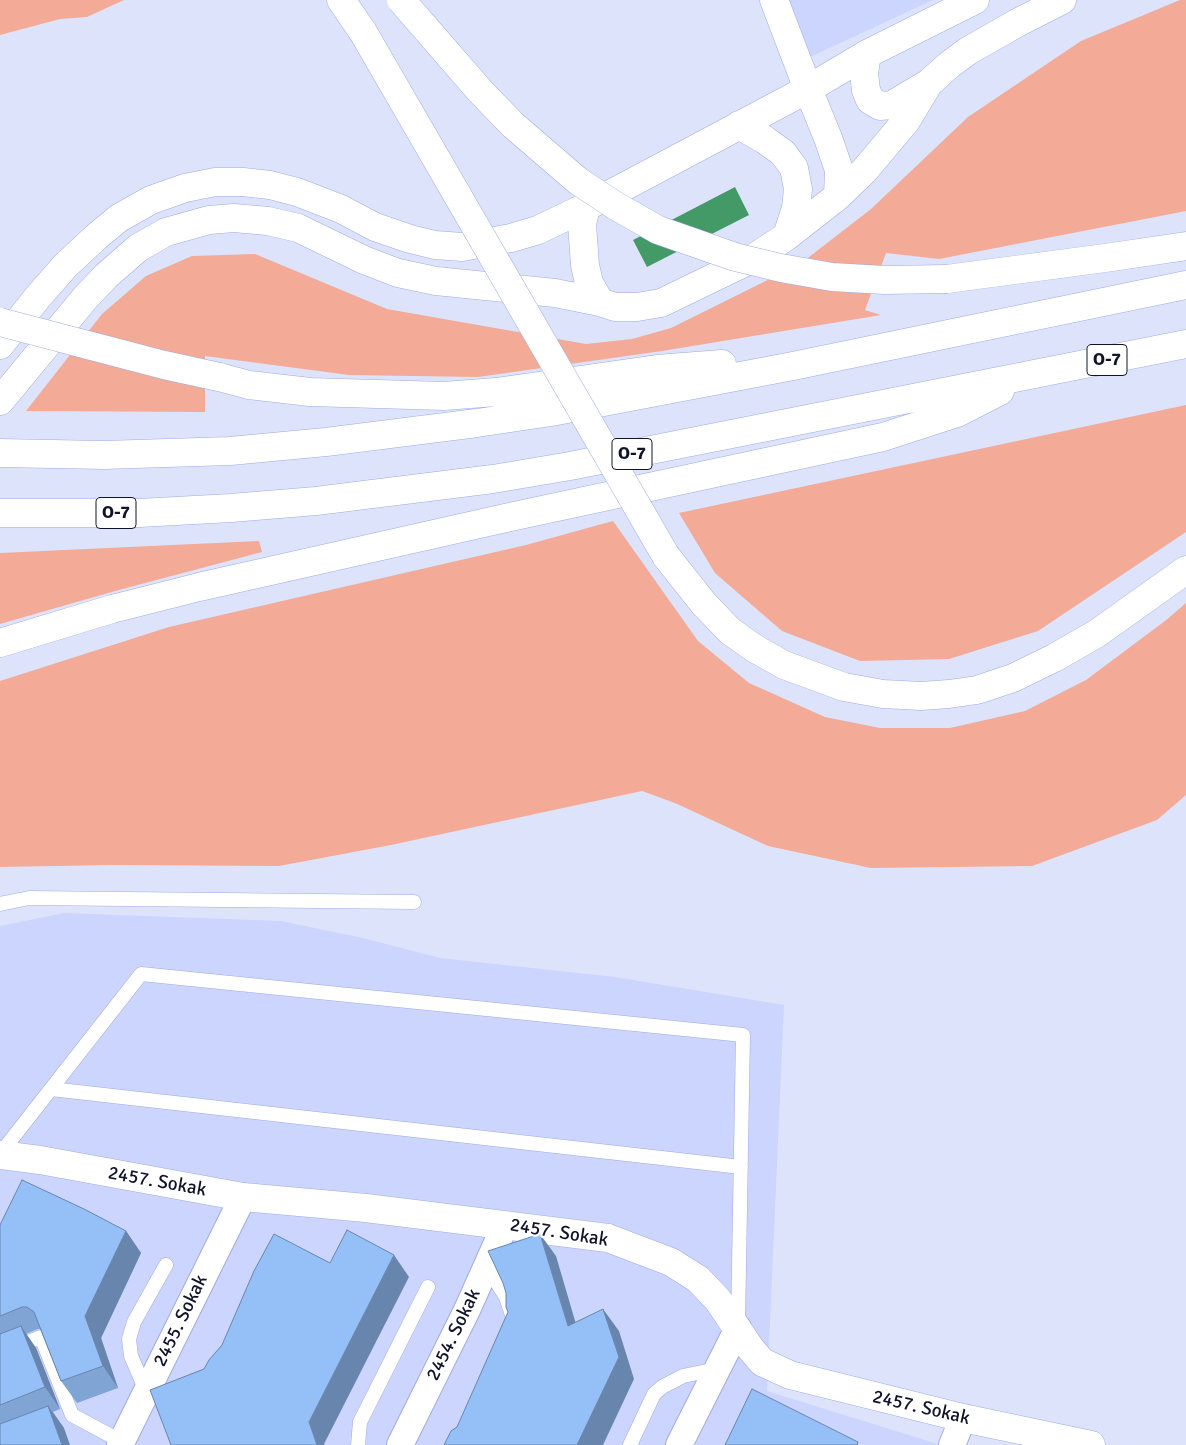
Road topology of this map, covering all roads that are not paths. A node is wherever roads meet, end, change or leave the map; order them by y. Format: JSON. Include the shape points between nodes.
{"nodes":[{"id":1,"x":341,"y":0,"type":"edge"},
{"id":2,"x":401,"y":0,"type":"edge"},
{"id":3,"x":774,"y":0,"type":"edge"},
{"id":4,"x":975,"y":0,"type":"edge"},
{"id":5,"x":1062,"y":0,"type":"edge"},
{"id":6,"x":868,"y":54,"type":"junction"},
{"id":7,"x":929,"y":83,"type":"junction"},
{"id":8,"x":808,"y":89,"type":"junction"},
{"id":9,"x":739,"y":125,"type":"junction"},
{"id":10,"x":838,"y":196,"type":"junction"},
{"id":11,"x":586,"y":207,"type":"junction"},
{"id":12,"x":786,"y":236,"type":"junction"},
{"id":13,"x":1186,"y":246,"type":"edge"},
{"id":14,"x":1186,"y":285,"type":"edge"},
{"id":15,"x":600,"y":302,"type":"junction"},
{"id":16,"x":0,"y":322,"type":"edge"},
{"id":17,"x":1186,"y":344,"type":"edge"},
{"id":18,"x":0,"y":345,"type":"edge"},
{"id":19,"x":793,"y":366,"type":"junction"},
{"id":20,"x":1028,"y":376,"type":"junction"},
{"id":21,"x":0,"y":400,"type":"edge"},
{"id":22,"x":0,"y":454,"type":"edge"},
{"id":23,"x":0,"y":513,"type":"edge"},
{"id":24,"x":1186,"y":570,"type":"edge"},
{"id":25,"x":0,"y":643,"type":"edge"},
{"id":26,"x":414,"y":902,"type":"dead end"},
{"id":27,"x":0,"y":904,"type":"edge"},
{"id":28,"x":51,"y":1089,"type":"junction"},
{"id":29,"x":0,"y":1154,"type":"edge"},
{"id":30,"x":741,"y":1166,"type":"junction"},
{"id":31,"x":243,"y":1197,"type":"junction"},
{"id":32,"x":505,"y":1225,"type":"junction"},
{"id":33,"x":166,"y":1265,"type":"dead end"},
{"id":34,"x":487,"y":1267,"type":"junction"},
{"id":35,"x":428,"y":1287,"type":"dead end"},
{"id":36,"x":513,"y":1328,"type":"edge"},
{"id":37,"x":738,"y":1328,"type":"junction"},
{"id":38,"x":0,"y":1352,"type":"edge"},
{"id":39,"x":717,"y":1369,"type":"junction"},
{"id":40,"x":154,"y":1393,"type":"junction"},
{"id":41,"x":963,"y":1418,"type":"junction"},
{"id":42,"x":124,"y":1444,"type":"edge"},
{"id":43,"x":358,"y":1445,"type":"edge"},
{"id":44,"x":400,"y":1445,"type":"edge"},
{"id":45,"x":630,"y":1445,"type":"edge"},
{"id":46,"x":679,"y":1445,"type":"edge"},
{"id":47,"x":952,"y":1445,"type":"edge"},
{"id":48,"x":1091,"y":1445,"type":"edge"}],
"edges":[{"from":1,"to":24,"type":"main road","bridge":true,"via":[[363,32],[666,556],[730,631],[784,665],[844,687],[922,696],[977,690],[1021,674],[1096,634]]},
{"from":2,"to":13,"type":"main road","bridge":true,"via":[[481,92],[578,181],[658,230],[735,257],[832,277],[947,279]]},
{"from":3,"to":8,"type":"main road"},
{"from":4,"to":6,"type":"main road"},
{"from":5,"to":7,"type":"main road","via":[[968,51]]},
{"from":6,"to":7,"type":"main road","via":[[864,74],[866,90],[870,100],[880,106],[892,105]]},
{"from":6,"to":8,"type":"main road"},
{"from":7,"to":10,"type":"main road","via":[[906,121]]},
{"from":8,"to":9,"type":"main road"},
{"from":8,"to":10,"type":"main road","via":[[839,170]]},
{"from":9,"to":11,"type":"main road"},
{"from":9,"to":12,"type":"main road","via":[[783,152],[794,168],[798,189],[796,208]]},
{"from":10,"to":12,"type":"main road"},
{"from":11,"to":15,"type":"main road","via":[[582,224],[584,265],[589,283]]},
{"from":11,"to":18,"type":"main road","via":[[538,230],[462,247],[410,239],[297,192],[270,185],[215,182],[185,188],[151,200],[119,218],[96,237],[59,272]]},
{"from":12,"to":15,"type":"main road","via":[[752,259],[661,303],[615,307]]},
{"from":14,"to":19,"type":"main road"},
{"from":15,"to":21,"type":"main road","via":[[555,293],[436,281],[398,273],[364,260],[298,228],[268,221],[209,220],[166,232],[138,248],[86,297]]},
{"from":16,"to":19,"type":"main road","bridge":true,"via":[[249,385],[310,392],[444,396],[496,392],[657,369],[726,364]]},
{"from":17,"to":20,"type":"main road","number":"O-7"},
{"from":19,"to":22,"type":"main road","via":[[551,412],[326,442],[230,451]]},
{"from":20,"to":23,"type":"main road","number":"O-7","via":[[570,466],[414,490],[232,508],[139,513]]},
{"from":20,"to":25,"type":"main road","via":[[956,413],[883,437],[199,587]]},
{"from":26,"to":27,"type":"lane","via":[[29,898]]},
{"from":28,"to":29,"type":"lane"},
{"from":28,"to":30,"type":"lane"},
{"from":28,"to":30,"type":"lane","via":[[141,974],[743,1035]]},
{"from":29,"to":31,"type":"main road","name":"2457. Sokak"},
{"from":30,"to":37,"type":"lane"},
{"from":31,"to":32,"type":"main road","name":"2457. Sokak"},
{"from":31,"to":40,"type":"street","name":"2455. Sokak"},
{"from":32,"to":34,"type":"street","name":"2454. Sokak"},
{"from":32,"to":37,"type":"main road","name":"2457. Sokak","via":[[608,1238],[671,1262],[698,1279]]},
{"from":33,"to":40,"type":"lane","via":[[128,1339],[130,1356]]},
{"from":34,"to":36,"type":"lane","via":[[506,1297]]},
{"from":34,"to":44,"type":"street","name":"2454. Sokak"},
{"from":35,"to":43,"type":"lane","via":[[360,1422]]},
{"from":37,"to":39,"type":"street"},
{"from":37,"to":41,"type":"main road","name":"2457. Sokak","via":[[762,1362],[790,1375]]},
{"from":38,"to":42,"type":"lane","via":[[41,1337],[67,1416]]},
{"from":39,"to":45,"type":"lane","via":[[683,1376],[662,1387],[654,1394]]},
{"from":39,"to":46,"type":"street"},
{"from":40,"to":42,"type":"street","name":"2455. Sokak"},
{"from":41,"to":47,"type":"street"},
{"from":41,"to":48,"type":"main road","name":"2457. Sokak"}]}
